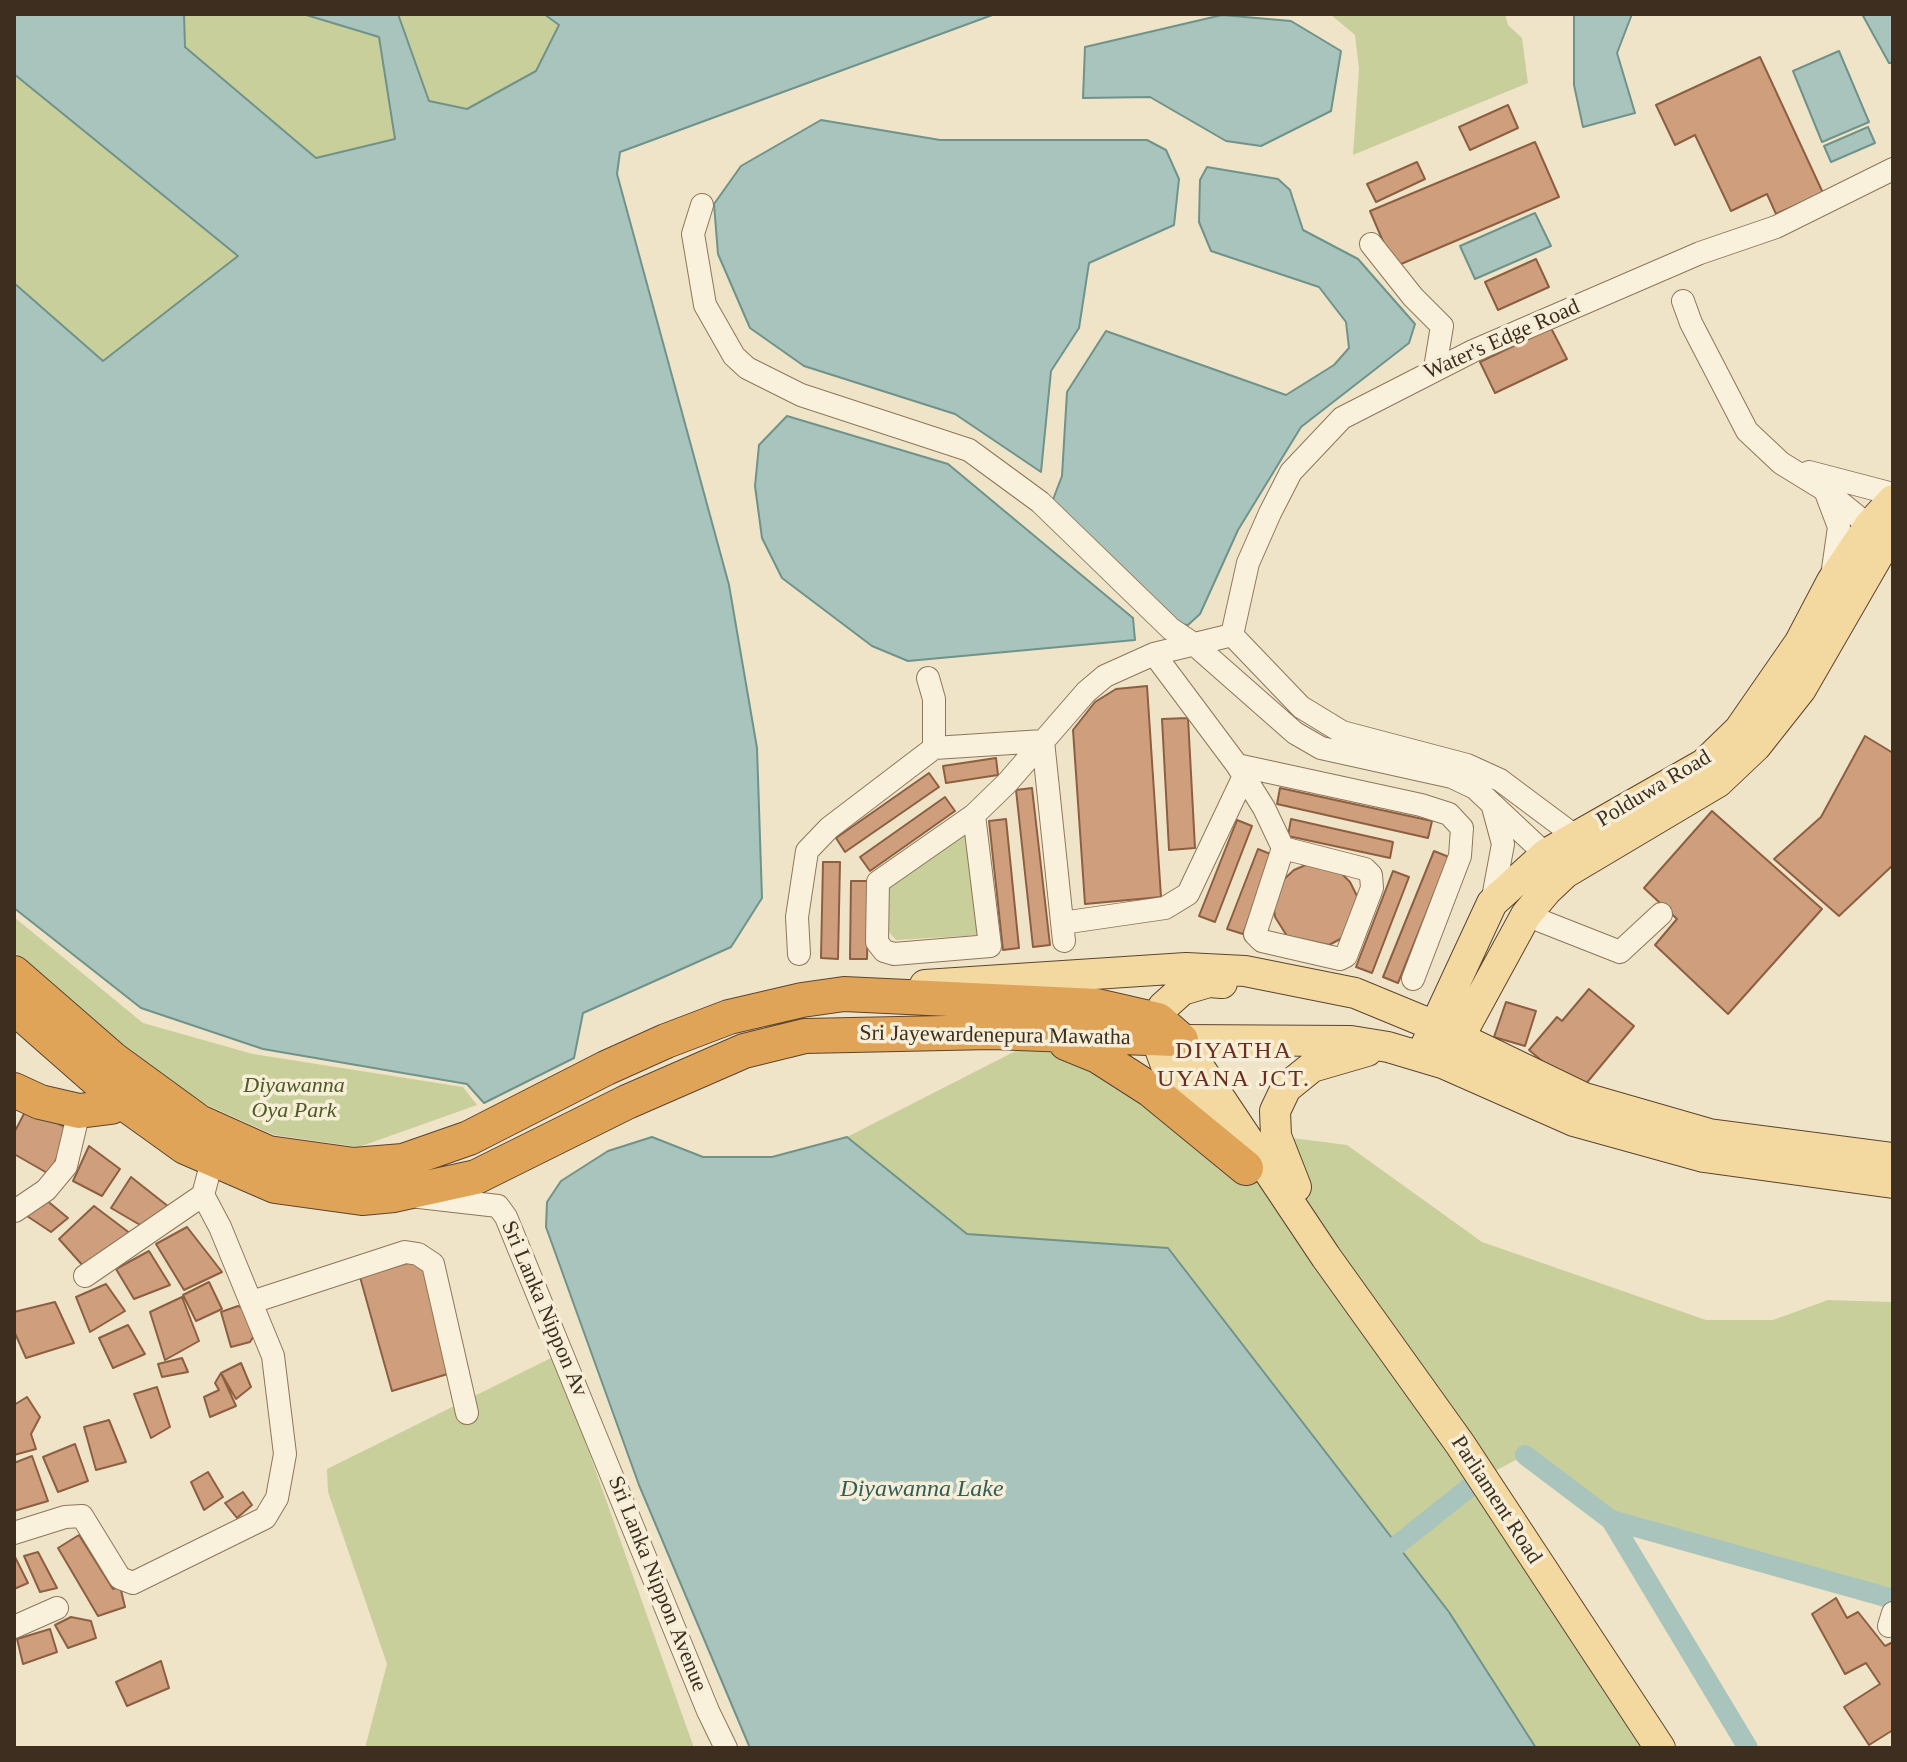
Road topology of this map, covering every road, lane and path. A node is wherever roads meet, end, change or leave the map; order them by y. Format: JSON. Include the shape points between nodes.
{"nodes":[{"id":1,"x":1892,"y":171,"type":"edge"},
{"id":2,"x":702,"y":205,"type":"dead end"},
{"id":3,"x":1371,"y":244,"type":"dead end"},
{"id":4,"x":1683,"y":301,"type":"dead end"},
{"id":5,"x":1435,"y":368,"type":"junction"},
{"id":6,"x":1781,"y":463,"type":"junction"},
{"id":7,"x":1825,"y":490,"type":"junction"},
{"id":8,"x":1893,"y":494,"type":"edge"},
{"id":9,"x":1893,"y":500,"type":"edge"},
{"id":10,"x":1883,"y":533,"type":"edge"},
{"id":11,"x":1832,"y":581,"type":"junction"},
{"id":12,"x":1232,"y":635,"type":"junction"},
{"id":13,"x":1195,"y":645,"type":"junction"},
{"id":14,"x":1811,"y":648,"type":"junction"},
{"id":15,"x":1154,"y":654,"type":"junction"},
{"id":16,"x":928,"y":678,"type":"dead end"},
{"id":17,"x":1043,"y":741,"type":"junction"},
{"id":18,"x":934,"y":748,"type":"junction"},
{"id":19,"x":1240,"y":770,"type":"junction"},
{"id":20,"x":1493,"y":807,"type":"junction"},
{"id":21,"x":974,"y":815,"type":"junction"},
{"id":22,"x":1584,"y":846,"type":"junction"},
{"id":23,"x":1283,"y":848,"type":"junction"},
{"id":24,"x":1555,"y":864,"type":"junction"},
{"id":25,"x":1492,"y":903,"type":"junction"},
{"id":26,"x":1661,"y":914,"type":"dead end"},
{"id":27,"x":1526,"y":915,"type":"junction"},
{"id":28,"x":799,"y":954,"type":"dead end"},
{"id":29,"x":14,"y":973,"type":"edge"},
{"id":30,"x":1413,"y":979,"type":"dead end"},
{"id":31,"x":1316,"y":984,"type":"junction"},
{"id":32,"x":844,"y":994,"type":"junction"},
{"id":33,"x":14,"y":1007,"type":"edge"},
{"id":34,"x":1447,"y":1032,"type":"junction"},
{"id":35,"x":1165,"y":1033,"type":"junction"},
{"id":36,"x":1047,"y":1035,"type":"junction"},
{"id":37,"x":1388,"y":1047,"type":"junction"},
{"id":38,"x":1433,"y":1060,"type":"junction"},
{"id":39,"x":14,"y":1090,"type":"edge"},
{"id":40,"x":121,"y":1101,"type":"junction"},
{"id":41,"x":79,"y":1111,"type":"junction"},
{"id":42,"x":1893,"y":1158,"type":"edge"},
{"id":43,"x":212,"y":1161,"type":"junction"},
{"id":44,"x":1246,"y":1168,"type":"junction"},
{"id":45,"x":1893,"y":1183,"type":"edge"},
{"id":46,"x":203,"y":1195,"type":"junction"},
{"id":47,"x":394,"y":1195,"type":"junction"},
{"id":48,"x":15,"y":1211,"type":"edge"},
{"id":49,"x":1326,"y":1257,"type":"junction"},
{"id":50,"x":85,"y":1276,"type":"dead end"},
{"id":51,"x":252,"y":1302,"type":"junction"},
{"id":52,"x":467,"y":1413,"type":"dead end"},
{"id":53,"x":591,"y":1420,"type":"joint"},
{"id":54,"x":14,"y":1533,"type":"edge"},
{"id":55,"x":57,"y":1608,"type":"dead end"},
{"id":56,"x":14,"y":1627,"type":"edge"},
{"id":57,"x":726,"y":1748,"type":"edge"},
{"id":58,"x":1660,"y":1748,"type":"edge"}],
"edges":[{"from":1,"to":5,"type":"street","name":"Water's Edge Road","via":[[1776,227],[1700,253]]},
{"from":2,"to":13,"type":"street","via":[[693,234],[705,305],[734,356],[747,368],[801,395],[969,450],[1040,502],[1171,629]]},
{"from":3,"to":5,"type":"street","via":[[1442,326]]},
{"from":4,"to":6,"type":"street","via":[[1747,431]]},
{"from":5,"to":12,"type":"street","name":"Water's Edge Road","via":[[1342,418],[1291,472],[1248,563]]},
{"from":6,"to":7,"type":"street"},
{"from":6,"to":8,"type":"street"},
{"from":7,"to":10,"type":"street"},
{"from":7,"to":11,"type":"street","via":[[1839,527]]},
{"from":9,"to":10,"type":"main road","name":"Polduwa Road"},
{"from":10,"to":11,"type":"main road","name":"Polduwa Road"},
{"from":10,"to":14,"type":"main road","name":"Polduwa Road"},
{"from":11,"to":14,"type":"main road","name":"Polduwa Road"},
{"from":12,"to":13,"type":"street"},
{"from":12,"to":22,"type":"street","via":[[1301,707],[1342,732],[1467,765],[1500,780]]},
{"from":13,"to":15,"type":"street"},
{"from":13,"to":20,"type":"street","via":[[1295,733],[1321,748],[1452,777],[1475,788]]},
{"from":14,"to":22,"type":"main road","name":"Polduwa Road","via":[[1801,689],[1756,746],[1718,782]]},
{"from":15,"to":17,"type":"street","via":[[1105,676]]},
{"from":15,"to":19,"type":"street"},
{"from":16,"to":18,"type":"street","via":[[934,699]]},
{"from":17,"to":18,"type":"street"},
{"from":17,"to":19,"type":"street","via":[[1063,932],[1165,908],[1188,894]]},
{"from":17,"to":21,"type":"street"},
{"from":18,"to":28,"type":"street","via":[[829,828],[807,851],[797,917]]},
{"from":19,"to":23,"type":"street"},
{"from":19,"to":30,"type":"street","via":[[1421,805],[1449,814],[1462,828],[1460,856]]},
{"from":20,"to":24,"type":"street"},
{"from":20,"to":25,"type":"street","via":[[1503,844]]},
{"from":21,"to":21,"type":"street","via":[[878,882],[877,942],[884,951],[990,946]]},
{"from":22,"to":24,"type":"main road","name":"Polduwa Road"},
{"from":23,"to":23,"type":"street","via":[[1255,934],[1262,941],[1340,959],[1346,956],[1372,888],[1371,875]]},
{"from":24,"to":25,"type":"main road","name":"Polduwa Road"},
{"from":24,"to":27,"type":"main road","name":"Polduwa Road"},
{"from":25,"to":34,"type":"main road","name":"Polduwa Road"},
{"from":26,"to":27,"type":"street","via":[[1620,952]]},
{"from":27,"to":34,"type":"main road","name":"Polduwa Road"},
{"from":29,"to":32,"type":"highway","name":"Sri Jayewardenepura Mawatha","via":[[114,1060],[199,1122],[268,1153],[354,1165],[403,1161],[469,1138],[606,1068],[729,1017]]},
{"from":31,"to":32,"type":"main road","via":[[1245,971],[1186,968]]},
{"from":31,"to":34,"type":"main road","via":[[1355,993]]},
{"from":31,"to":35,"type":"main road","via":[[1209,982],[1182,990],[1163,1007]]},
{"from":32,"to":35,"type":"highway","name":"Sri Jayewardenepura Mawatha","via":[[1097,1006]]},
{"from":33,"to":40,"type":"highway","name":"Sri Jayewardenepura Mawatha"},
{"from":34,"to":38,"type":"main road"},
{"from":34,"to":42,"type":"main road","via":[[1584,1098],[1709,1134]]},
{"from":35,"to":36,"type":"highway","name":"Sri Jayewardenepura Mawatha"},
{"from":35,"to":37,"type":"main road"},
{"from":35,"to":44,"type":"main road","name":"Parliament Road","via":[[1167,1068]]},
{"from":35,"to":49,"type":"main road","name":"Parliament Road"},
{"from":36,"to":44,"type":"highway","via":[[1116,1065]]},
{"from":36,"to":47,"type":"highway","name":"Sri Jayewardenepura Mawatha","via":[[805,1036],[744,1051],[627,1102],[490,1172]]},
{"from":37,"to":38,"type":"main road"},
{"from":37,"to":49,"type":"main road","via":[[1312,1067],[1286,1088],[1275,1111],[1281,1154]]},
{"from":38,"to":45,"type":"main road","via":[[1574,1121],[1704,1157]]},
{"from":39,"to":41,"type":"highway"},
{"from":40,"to":41,"type":"highway"},
{"from":40,"to":43,"type":"highway","name":"Sri Jayewardenepura Mawatha"},
{"from":41,"to":48,"type":"street","via":[[66,1166],[46,1190]]},
{"from":43,"to":46,"type":"street"},
{"from":43,"to":47,"type":"highway","name":"Sri Jayewardenepura Mawatha","via":[[275,1186],[362,1198]]},
{"from":44,"to":49,"type":"main road","name":"Parliament Road"},
{"from":46,"to":50,"type":"street"},
{"from":46,"to":51,"type":"street"},
{"from":47,"to":53,"type":"street","name":"Sri Lanka Nippon Av","via":[[498,1206]]},
{"from":49,"to":58,"type":"main road","name":"Parliament Road","via":[[1460,1444]]},
{"from":51,"to":52,"type":"street","via":[[405,1252],[418,1254],[433,1264]]},
{"from":51,"to":54,"type":"street","via":[[273,1356],[285,1454],[277,1498],[265,1518],[133,1583],[120,1578],[82,1516]]},
{"from":53,"to":57,"type":"street","name":"Sri Lanka Nippon Avenue"},
{"from":55,"to":56,"type":"street"}]}
